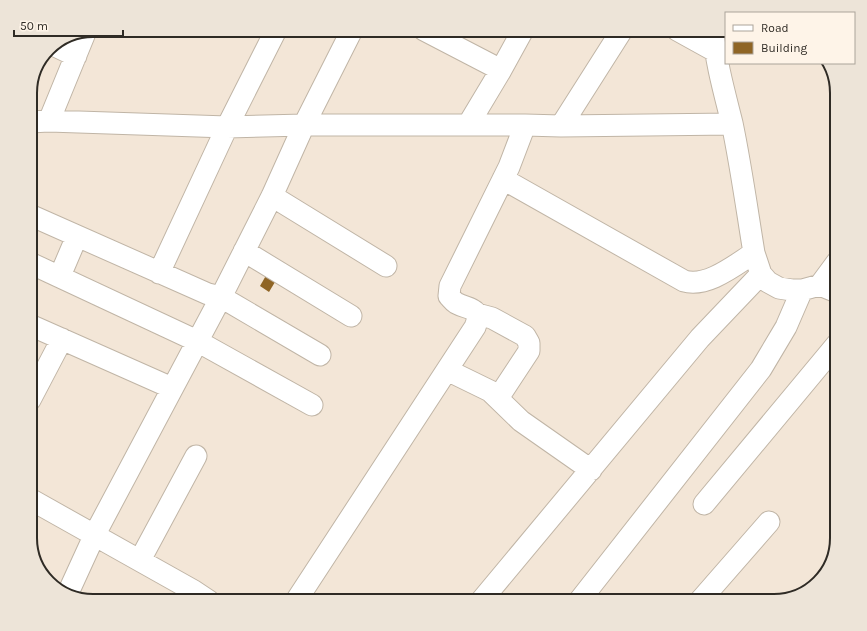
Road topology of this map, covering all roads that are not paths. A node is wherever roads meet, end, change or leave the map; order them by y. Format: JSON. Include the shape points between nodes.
{"nodes":[{"id":1,"x":272,"y":37,"type":"edge"},
{"id":2,"x":348,"y":37,"type":"edge"},
{"id":3,"x":437,"y":37,"type":"edge"},
{"id":4,"x":519,"y":37,"type":"edge"},
{"id":5,"x":618,"y":37,"type":"edge"},
{"id":6,"x":690,"y":37,"type":"edge"},
{"id":7,"x":714,"y":37,"type":"edge"},
{"id":8,"x":83,"y":38,"type":"edge"},
{"id":9,"x":60,"y":48,"type":"edge"},
{"id":10,"x":715,"y":51,"type":"junction"},
{"id":11,"x":76,"y":56,"type":"junction"},
{"id":12,"x":501,"y":70,"type":"junction"},
{"id":13,"x":40,"y":121,"type":"edge"},
{"id":14,"x":732,"y":124,"type":"junction"},
{"id":15,"x":304,"y":125,"type":"junction"},
{"id":16,"x":468,"y":125,"type":"junction"},
{"id":17,"x":525,"y":125,"type":"junction"},
{"id":18,"x":561,"y":126,"type":"junction"},
{"id":19,"x":227,"y":127,"type":"junction"},
{"id":20,"x":503,"y":179,"type":"junction"},
{"id":21,"x":272,"y":196,"type":"junction"},
{"id":22,"x":37,"y":218,"type":"edge"},
{"id":23,"x":77,"y":236,"type":"junction"},
{"id":24,"x":244,"y":251,"type":"junction"},
{"id":25,"x":754,"y":253,"type":"junction"},
{"id":26,"x":37,"y":266,"type":"edge"},
{"id":27,"x":386,"y":266,"type":"dead end"},
{"id":28,"x":159,"y":273,"type":"junction"},
{"id":29,"x":830,"y":273,"type":"edge"},
{"id":30,"x":761,"y":274,"type":"junction"},
{"id":31,"x":60,"y":276,"type":"junction"},
{"id":32,"x":820,"y":289,"type":"edge"},
{"id":33,"x":221,"y":297,"type":"junction"},
{"id":34,"x":477,"y":314,"type":"junction"},
{"id":35,"x":351,"y":316,"type":"dead end"},
{"id":36,"x":37,"y":328,"type":"edge"},
{"id":37,"x":62,"y":339,"type":"junction"},
{"id":38,"x":197,"y":341,"type":"junction"},
{"id":39,"x":830,"y":352,"type":"edge"},
{"id":40,"x":320,"y":355,"type":"dead end"},
{"id":41,"x":447,"y":370,"type":"junction"},
{"id":42,"x":37,"y":387,"type":"edge"},
{"id":43,"x":172,"y":388,"type":"junction"},
{"id":44,"x":498,"y":398,"type":"junction"},
{"id":45,"x":312,"y":405,"type":"dead end"},
{"id":46,"x":196,"y":456,"type":"dead end"},
{"id":47,"x":591,"y":470,"type":"junction"},
{"id":48,"x":37,"y":503,"type":"edge"},
{"id":49,"x":704,"y":504,"type":"dead end"},
{"id":50,"x":769,"y":522,"type":"dead end"},
{"id":51,"x":95,"y":534,"type":"junction"},
{"id":52,"x":140,"y":560,"type":"junction"},
{"id":53,"x":70,"y":589,"type":"edge"},
{"id":54,"x":198,"y":594,"type":"edge"},
{"id":55,"x":301,"y":594,"type":"edge"},
{"id":56,"x":487,"y":594,"type":"edge"},
{"id":57,"x":584,"y":594,"type":"edge"},
{"id":58,"x":706,"y":594,"type":"edge"}],
"edges":[{"from":1,"to":19,"type":"street"},
{"from":2,"to":15,"type":"street"},
{"from":3,"to":12,"type":"street"},
{"from":4,"to":12,"type":"street"},
{"from":5,"to":18,"type":"street"},
{"from":6,"to":10,"type":"street"},
{"from":7,"to":10,"type":"street"},
{"from":8,"to":11,"type":"street"},
{"from":9,"to":11,"type":"street"},
{"from":10,"to":14,"type":"street"},
{"from":11,"to":13,"type":"street"},
{"from":12,"to":16,"type":"street"},
{"from":13,"to":19,"type":"street"},
{"from":14,"to":18,"type":"street"},
{"from":14,"to":25,"type":"street"},
{"from":15,"to":16,"type":"street"},
{"from":15,"to":19,"type":"street"},
{"from":15,"to":21,"type":"street"},
{"from":16,"to":17,"type":"street"},
{"from":17,"to":18,"type":"street"},
{"from":17,"to":20,"type":"street"},
{"from":19,"to":28,"type":"street"},
{"from":20,"to":25,"type":"street","via":[[684,281],[697,283],[709,279]]},
{"from":20,"to":34,"type":"street","via":[[450,286],[449,296],[454,302]]},
{"from":21,"to":24,"type":"street"},
{"from":21,"to":27,"type":"street"},
{"from":22,"to":23,"type":"street"},
{"from":23,"to":28,"type":"street"},
{"from":23,"to":31,"type":"street"},
{"from":24,"to":33,"type":"street"},
{"from":24,"to":35,"type":"street"},
{"from":25,"to":30,"type":"street"},
{"from":26,"to":31,"type":"street"},
{"from":28,"to":33,"type":"street"},
{"from":29,"to":32,"type":"street"},
{"from":30,"to":32,"type":"street","via":[[768,282],[780,288]]},
{"from":30,"to":47,"type":"street","via":[[700,338]]},
{"from":31,"to":38,"type":"street"},
{"from":32,"to":57,"type":"street","via":[[786,327],[761,369]]},
{"from":33,"to":38,"type":"street"},
{"from":33,"to":40,"type":"street"},
{"from":34,"to":41,"type":"street","via":[[475,327]]},
{"from":34,"to":44,"type":"street","via":[[492,318],[525,336],[529,343],[529,351]]},
{"from":36,"to":37,"type":"street"},
{"from":37,"to":42,"type":"street"},
{"from":37,"to":43,"type":"street"},
{"from":38,"to":43,"type":"street"},
{"from":38,"to":45,"type":"street"},
{"from":39,"to":49,"type":"street"},
{"from":41,"to":44,"type":"street","via":[[490,391]]},
{"from":41,"to":55,"type":"street"},
{"from":43,"to":51,"type":"street"},
{"from":44,"to":47,"type":"street","via":[[521,421]]},
{"from":46,"to":52,"type":"street"},
{"from":47,"to":56,"type":"street"},
{"from":48,"to":51,"type":"street"},
{"from":50,"to":58,"type":"street"},
{"from":51,"to":52,"type":"street"},
{"from":51,"to":53,"type":"street"},
{"from":52,"to":54,"type":"street"}]}
